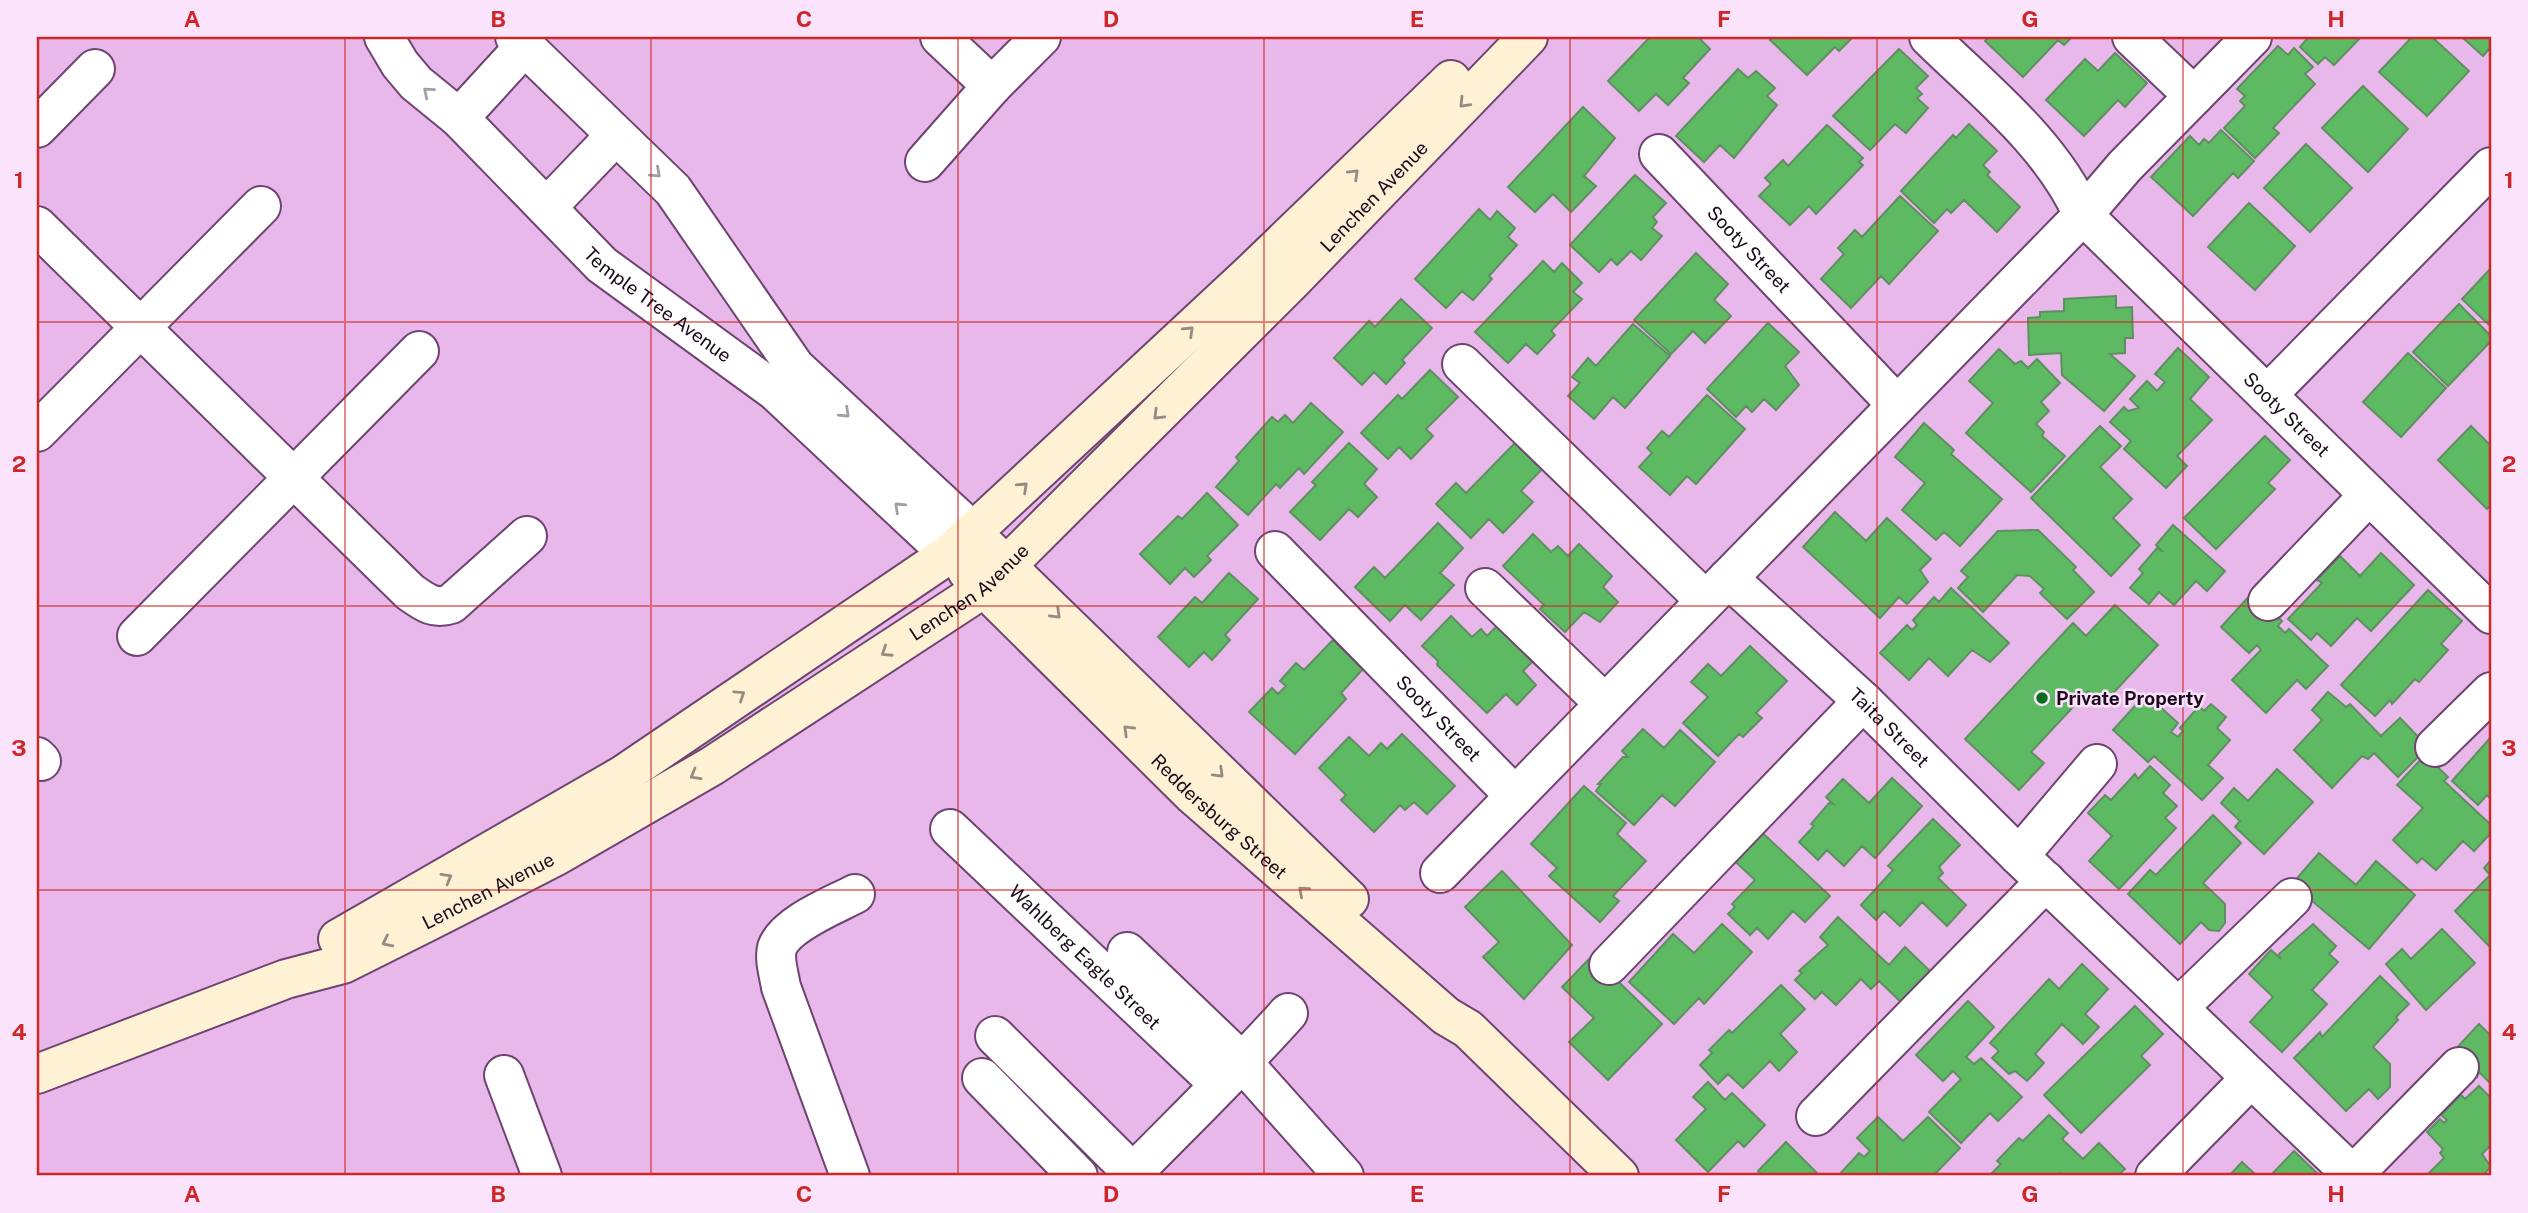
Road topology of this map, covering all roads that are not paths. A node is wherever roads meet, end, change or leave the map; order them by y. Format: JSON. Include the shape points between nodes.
{"nodes":[{"id":1,"x":384,"y":37,"type":"edge"},
{"id":2,"x":940,"y":37,"type":"edge"},
{"id":3,"x":1041,"y":37,"type":"edge"},
{"id":4,"x":1496,"y":37,"type":"edge"},
{"id":5,"x":1528,"y":37,"type":"edge"},
{"id":6,"x":1929,"y":37,"type":"edge"},
{"id":7,"x":2132,"y":37,"type":"edge"},
{"id":8,"x":2252,"y":37,"type":"edge"},
{"id":9,"x":520,"y":42,"type":"edge"},
{"id":10,"x":95,"y":69,"type":"dead end"},
{"id":11,"x":992,"y":86,"type":"junction"},
{"id":12,"x":2194,"y":96,"type":"junction"},
{"id":13,"x":459,"y":118,"type":"junction"},
{"id":14,"x":37,"y":128,"type":"edge"},
{"id":15,"x":615,"y":136,"type":"junction"},
{"id":16,"x":1660,"y":154,"type":"dead end"},
{"id":17,"x":925,"y":162,"type":"dead end"},
{"id":18,"x":2491,"y":167,"type":"edge"},
{"id":19,"x":261,"y":206,"type":"dead end"},
{"id":20,"x":547,"y":207,"type":"junction"},
{"id":21,"x":2082,"y":215,"type":"junction"},
{"id":22,"x":37,"y":226,"type":"edge"},
{"id":23,"x":141,"y":327,"type":"junction"},
{"id":24,"x":419,"y":351,"type":"dead end"},
{"id":25,"x":1462,"y":364,"type":"dead end"},
{"id":26,"x":2267,"y":395,"type":"junction"},
{"id":27,"x":1897,"y":405,"type":"junction"},
{"id":28,"x":37,"y":432,"type":"edge"},
{"id":29,"x":294,"y":479,"type":"junction"},
{"id":30,"x":2370,"y":495,"type":"junction"},
{"id":31,"x":527,"y":536,"type":"dead end"},
{"id":32,"x":961,"y":543,"type":"junction"},
{"id":33,"x":1275,"y":551,"type":"dead end"},
{"id":34,"x":996,"y":577,"type":"junction"},
{"id":35,"x":1485,"y":588,"type":"dead end"},
{"id":36,"x":1716,"y":589,"type":"junction"},
{"id":37,"x":2268,"y":601,"type":"dead end"},
{"id":38,"x":2491,"y":614,"type":"edge"},
{"id":39,"x":137,"y":636,"type":"dead end"},
{"id":40,"x":2491,"y":692,"type":"edge"},
{"id":41,"x":1863,"y":701,"type":"junction"},
{"id":42,"x":1604,"y":703,"type":"junction"},
{"id":43,"x":2435,"y":747,"type":"dead end"},
{"id":44,"x":2097,"y":764,"type":"dead end"},
{"id":45,"x":1515,"y":796,"type":"junction"},
{"id":46,"x":950,"y":829,"type":"dead end"},
{"id":47,"x":2032,"y":869,"type":"junction"},
{"id":48,"x":1440,"y":873,"type":"dead end"},
{"id":49,"x":855,"y":894,"type":"dead end"},
{"id":50,"x":2292,"y":898,"type":"dead end"},
{"id":51,"x":1127,"y":952,"type":"dead end"},
{"id":52,"x":1609,"y":965,"type":"dead end"},
{"id":53,"x":286,"y":979,"type":"junction"},
{"id":54,"x":2178,"y":1008,"type":"junction"},
{"id":55,"x":1288,"y":1013,"type":"dead end"},
{"id":56,"x":995,"y":1036,"type":"dead end"},
{"id":57,"x":2459,"y":1067,"type":"dead end"},
{"id":58,"x":794,"y":1069,"type":"dead end"},
{"id":59,"x":1231,"y":1073,"type":"junction"},
{"id":60,"x":37,"y":1074,"type":"edge"},
{"id":61,"x":504,"y":1075,"type":"dead end"},
{"id":62,"x":2252,"y":1078,"type":"junction"},
{"id":63,"x":982,"y":1079,"type":"dead end"},
{"id":64,"x":536,"y":1098,"type":"dead end"},
{"id":65,"x":1816,"y":1116,"type":"dead end"},
{"id":66,"x":1131,"y":1175,"type":"edge"},
{"id":67,"x":2353,"y":1175,"type":"edge"},
{"id":68,"x":542,"y":1176,"type":"edge"},
{"id":69,"x":565,"y":1176,"type":"edge"},
{"id":70,"x":833,"y":1176,"type":"edge"},
{"id":71,"x":850,"y":1176,"type":"edge"},
{"id":72,"x":1078,"y":1176,"type":"edge"},
{"id":73,"x":1344,"y":1176,"type":"edge"},
{"id":74,"x":1619,"y":1176,"type":"edge"},
{"id":75,"x":2155,"y":1176,"type":"edge"}],
"edges":[{"from":13,"to":1,"type":"street","name":"Temple Tree Avenue","one_way":true,"via":[[416,83]]},
{"from":2,"to":11,"type":"street"},
{"from":3,"to":11,"type":"street"},
{"from":32,"to":4,"type":"main road","name":"Lenchen Avenue","one_way":true},
{"from":5,"to":34,"type":"main road","name":"Lenchen Avenue","one_way":true},
{"from":6,"to":21,"type":"street","name":"Sooty Street","via":[[2040,147],[2064,178]]},
{"from":7,"to":12,"type":"street"},
{"from":8,"to":12,"type":"street"},
{"from":9,"to":13,"type":"street"},
{"from":9,"to":15,"type":"street"},
{"from":10,"to":14,"type":"street"},
{"from":11,"to":17,"type":"street"},
{"from":12,"to":21,"type":"street"},
{"from":13,"to":20,"type":"street","name":"Temple Tree Avenue"},
{"from":15,"to":20,"type":"street"},
{"from":15,"to":32,"type":"street","one_way":true,"via":[[673,190],[795,367]]},
{"from":16,"to":27,"type":"street","name":"Sooty Street"},
{"from":18,"to":26,"type":"street"},
{"from":19,"to":23,"type":"street"},
{"from":32,"to":20,"type":"street","name":"Temple Tree Avenue","one_way":true,"via":[[775,391],[616,277]]},
{"from":21,"to":26,"type":"street","name":"Sooty Street"},
{"from":21,"to":27,"type":"street"},
{"from":22,"to":23,"type":"street"},
{"from":23,"to":28,"type":"street"},
{"from":23,"to":29,"type":"street"},
{"from":24,"to":29,"type":"street"},
{"from":25,"to":36,"type":"street"},
{"from":26,"to":30,"type":"street","name":"Sooty Street"},
{"from":27,"to":36,"type":"street"},
{"from":29,"to":31,"type":"street","via":[[410,592],[438,608],[451,604]]},
{"from":29,"to":39,"type":"street"},
{"from":30,"to":37,"type":"street"},
{"from":30,"to":38,"type":"street","name":"Sooty Street"},
{"from":32,"to":34,"type":"main road","name":"Reddersburg Street"},
{"from":53,"to":32,"type":"main road","name":"Lenchen Avenue","one_way":true,"via":[[335,941],[623,775]]},
{"from":33,"to":45,"type":"street","name":"Sooty Street"},
{"from":34,"to":53,"type":"main road","name":"Lenchen Avenue","one_way":true,"via":[[712,766],[556,856],[343,964]]},
{"from":34,"to":74,"type":"main road","name":"Reddersburg Street","via":[[1193,795],[1446,1016],[1468,1029]]},
{"from":35,"to":42,"type":"street"},
{"from":36,"to":41,"type":"street","name":"Taita Street"},
{"from":36,"to":42,"type":"street"},
{"from":40,"to":43,"type":"street"},
{"from":41,"to":47,"type":"street","name":"Taita Street"},
{"from":41,"to":52,"type":"street"},
{"from":42,"to":45,"type":"street"},
{"from":44,"to":47,"type":"street"},
{"from":45,"to":48,"type":"street"},
{"from":46,"to":59,"type":"street","name":"Wahlberg Eagle Street"},
{"from":47,"to":54,"type":"street","name":"Taita Street"},
{"from":47,"to":65,"type":"street"},
{"from":49,"to":71,"type":"street","via":[[793,928],[777,954],[781,987]]},
{"from":50,"to":54,"type":"street"},
{"from":51,"to":59,"type":"street","name":"Wahlberg Eagle Street"},
{"from":53,"to":60,"type":"main road","name":"Lenchen Avenue"},
{"from":54,"to":62,"type":"street","name":"Taita Street"},
{"from":55,"to":59,"type":"street"},
{"from":56,"to":66,"type":"street"},
{"from":57,"to":67,"type":"street"},
{"from":58,"to":70,"type":"street"},
{"from":59,"to":66,"type":"street"},
{"from":59,"to":73,"type":"street","name":"Wahlberg Eagle Street"},
{"from":61,"to":68,"type":"street"},
{"from":62,"to":67,"type":"street","name":"Taita Street"},
{"from":62,"to":75,"type":"street"},
{"from":63,"to":72,"type":"street"},
{"from":64,"to":69,"type":"street"}]}
